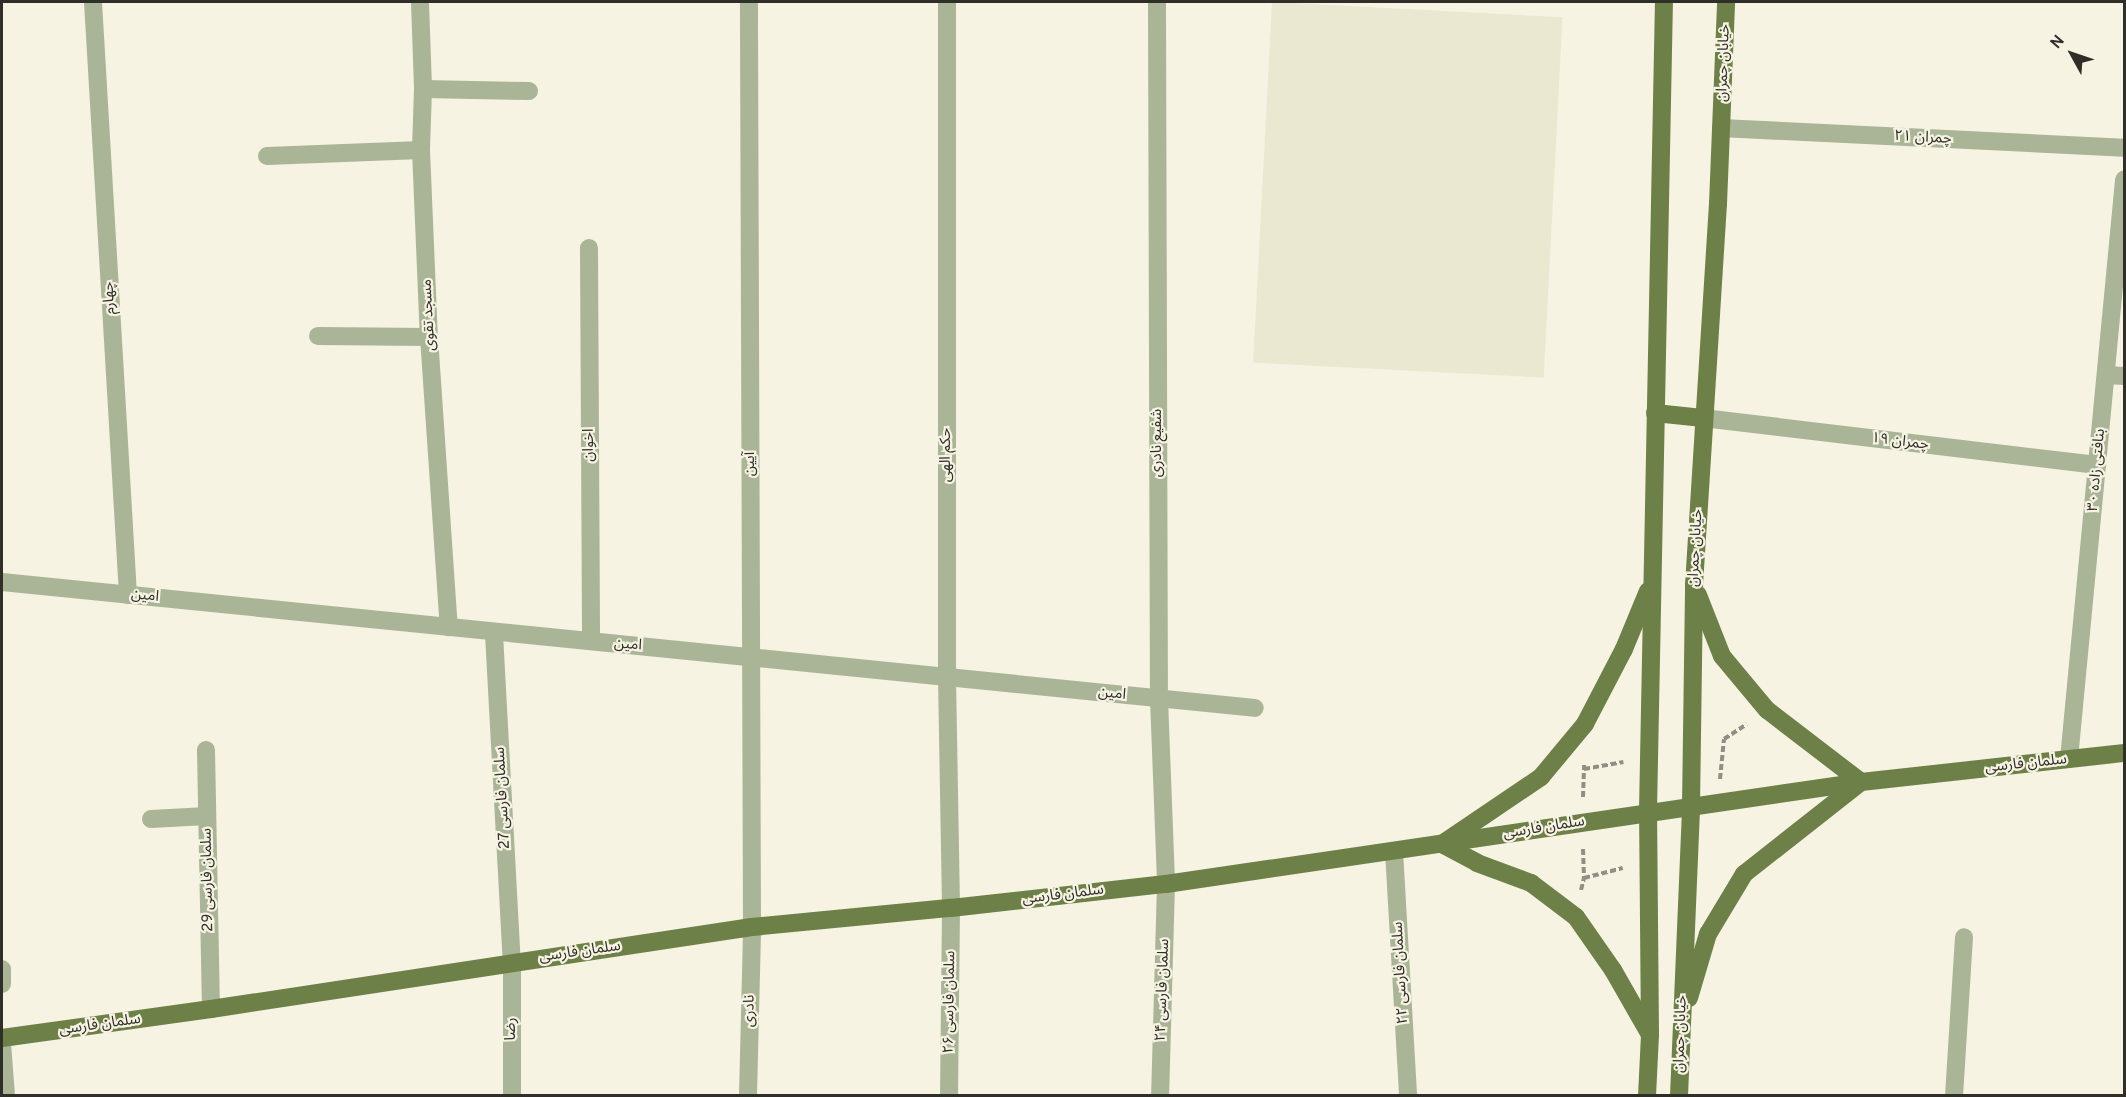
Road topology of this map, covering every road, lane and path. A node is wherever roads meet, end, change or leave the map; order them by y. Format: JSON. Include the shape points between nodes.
{"nodes":[{"id":1,"x":93,"y":2,"type":"edge"},
{"id":2,"x":420,"y":2,"type":"edge"},
{"id":3,"x":749,"y":2,"type":"edge"},
{"id":4,"x":947,"y":2,"type":"edge"},
{"id":5,"x":1157,"y":2,"type":"edge"},
{"id":6,"x":1664,"y":2,"type":"edge"},
{"id":7,"x":1726,"y":2,"type":"edge"},
{"id":8,"x":423,"y":90,"type":"junction"},
{"id":9,"x":529,"y":91,"type":"dead end"},
{"id":10,"x":1721,"y":128,"type":"junction"},
{"id":11,"x":2124,"y":148,"type":"edge"},
{"id":12,"x":421,"y":150,"type":"junction"},
{"id":13,"x":267,"y":156,"type":"dead end"},
{"id":14,"x":2124,"y":180,"type":"edge"},
{"id":15,"x":589,"y":248,"type":"dead end"},
{"id":16,"x":318,"y":336,"type":"dead end"},
{"id":17,"x":429,"y":337,"type":"junction"},
{"id":18,"x":2106,"y":375,"type":"junction"},
{"id":19,"x":2124,"y":376,"type":"edge"},
{"id":20,"x":1655,"y":413,"type":"junction"},
{"id":21,"x":1703,"y":418,"type":"junction"},
{"id":22,"x":2097,"y":465,"type":"junction"},
{"id":23,"x":2,"y":582,"type":"edge"},
{"id":24,"x":1652,"y":582,"type":"junction"},
{"id":25,"x":1694,"y":585,"type":"junction"},
{"id":26,"x":128,"y":595,"type":"junction"},
{"id":27,"x":449,"y":627,"type":"junction"},
{"id":28,"x":494,"y":634,"type":"junction"},
{"id":29,"x":591,"y":641,"type":"junction"},
{"id":30,"x":752,"y":656,"type":"junction"},
{"id":31,"x":947,"y":677,"type":"junction"},
{"id":32,"x":1159,"y":699,"type":"junction"},
{"id":33,"x":1255,"y":708,"type":"dead end"},
{"id":34,"x":206,"y":750,"type":"dead end"},
{"id":35,"x":2124,"y":753,"type":"edge"},
{"id":36,"x":2069,"y":759,"type":"junction"},
{"id":37,"x":1861,"y":782,"type":"junction"},
{"id":38,"x":1691,"y":806,"type":"junction"},
{"id":39,"x":1648,"y":811,"type":"junction"},
{"id":40,"x":207,"y":816,"type":"junction"},
{"id":41,"x":151,"y":819,"type":"dead end"},
{"id":42,"x":1442,"y":844,"type":"junction"},
{"id":43,"x":1394,"y":851,"type":"junction"},
{"id":44,"x":1166,"y":884,"type":"junction"},
{"id":45,"x":951,"y":909,"type":"junction"},
{"id":46,"x":752,"y":927,"type":"junction"},
{"id":47,"x":1964,"y":937,"type":"dead end"},
{"id":48,"x":512,"y":962,"type":"junction"},
{"id":49,"x":2,"y":971,"type":"edge"},
{"id":50,"x":2,"y":984,"type":"edge"},
{"id":51,"x":211,"y":1010,"type":"junction"},
{"id":52,"x":1680,"y":1027,"type":"junction"},
{"id":53,"x":1650,"y":1034,"type":"junction"},
{"id":54,"x":2,"y":1038,"type":"edge"},
{"id":55,"x":2,"y":1043,"type":"edge"},
{"id":56,"x":6,"y":1095,"type":"edge"},
{"id":57,"x":512,"y":1095,"type":"edge"},
{"id":58,"x":748,"y":1095,"type":"edge"},
{"id":59,"x":948,"y":1095,"type":"edge"},
{"id":60,"x":1160,"y":1095,"type":"edge"},
{"id":61,"x":1408,"y":1095,"type":"edge"},
{"id":62,"x":1647,"y":1095,"type":"edge"},
{"id":63,"x":1679,"y":1095,"type":"edge"},
{"id":64,"x":1954,"y":1095,"type":"edge"}],
"edges":[{"from":1,"to":26,"type":"street","name":"چهارم"},
{"from":2,"to":8,"type":"street","name":"مسجد تقوی"},
{"from":3,"to":30,"type":"street","name":"آیین"},
{"from":4,"to":31,"type":"street","name":"حکم الهی"},
{"from":5,"to":32,"type":"street","name":"شفیع نادری"},
{"from":6,"to":20,"type":"main road","name":"خیابان چمران"},
{"from":7,"to":10,"type":"main road","name":"خیابان چمران"},
{"from":8,"to":9,"type":"street"},
{"from":8,"to":12,"type":"street","name":"مسجد تقوی"},
{"from":10,"to":11,"type":"street","name":"چمران ۲۱"},
{"from":10,"to":21,"type":"main road","name":"خیابان چمران"},
{"from":12,"to":13,"type":"street"},
{"from":12,"to":17,"type":"street","name":"مسجد تقوی"},
{"from":14,"to":18,"type":"street","name":"بنافتی زاده ۳۰"},
{"from":15,"to":29,"type":"street","name":"اخوان"},
{"from":16,"to":17,"type":"street"},
{"from":17,"to":27,"type":"street","name":"مسجد تقوی"},
{"from":18,"to":19,"type":"street"},
{"from":18,"to":22,"type":"street","name":"بنافتی زاده ۳۰"},
{"from":20,"to":21,"type":"main road"},
{"from":20,"to":24,"type":"main road","name":"خیابان چمران"},
{"from":21,"to":22,"type":"street","name":"چمران ۱۹"},
{"from":21,"to":25,"type":"main road","name":"خیابان چمران"},
{"from":22,"to":36,"type":"street","name":"بنافتی زاده ۳۰"},
{"from":23,"to":26,"type":"street","name":"امین"},
{"from":24,"to":39,"type":"main road","name":"خیابان چمران"},
{"from":24,"to":42,"type":"main road","via":[[1624,649],[1585,724],[1541,777]]},
{"from":25,"to":37,"type":"main road","via":[[1722,656],[1767,710]]},
{"from":25,"to":38,"type":"main road","name":"خیابان چمران"},
{"from":26,"to":27,"type":"street","name":"امین"},
{"from":27,"to":28,"type":"street","name":"امین"},
{"from":28,"to":29,"type":"street","name":"امین"},
{"from":28,"to":48,"type":"street","name":"سلمان فارسی 27"},
{"from":29,"to":30,"type":"street","name":"امین"},
{"from":30,"to":31,"type":"street","name":"امین"},
{"from":30,"to":46,"type":"street","name":"آیین"},
{"from":31,"to":32,"type":"street","name":"امین"},
{"from":31,"to":45,"type":"street","name":"حکم الهی"},
{"from":32,"to":33,"type":"street","name":"امین"},
{"from":32,"to":44,"type":"street","name":"شفیع نادری"},
{"from":34,"to":40,"type":"street","name":"سلمان فارسی 29"},
{"from":35,"to":36,"type":"main road","name":"سلمان فارسی"},
{"from":36,"to":37,"type":"main road","name":"سلمان فارسی"},
{"from":37,"to":38,"type":"main road","name":"سلمان فارسی"},
{"from":37,"to":52,"type":"main road","via":[[1744,874],[1708,934]]},
{"from":38,"to":39,"type":"main road","name":"سلمان فارسی"},
{"from":38,"to":52,"type":"main road","name":"خیابان چمران"},
{"from":39,"to":42,"type":"main road","name":"سلمان فارسی"},
{"from":39,"to":53,"type":"main road","name":"خیابان چمران"},
{"from":40,"to":41,"type":"street"},
{"from":40,"to":51,"type":"street","name":"سلمان فارسی 29"},
{"from":42,"to":43,"type":"main road","name":"سلمان فارسی"},
{"from":42,"to":53,"type":"main road","via":[[1477,863],[1531,883],[1576,917]]},
{"from":43,"to":44,"type":"main road","name":"سلمان فارسی"},
{"from":43,"to":61,"type":"street","name":"سلمان فارسی ۲۲"},
{"from":44,"to":45,"type":"main road","name":"سلمان فارسی"},
{"from":44,"to":60,"type":"street","name":"سلمان فارسی ۲۴"},
{"from":45,"to":46,"type":"main road","name":"سلمان فارسی"},
{"from":45,"to":59,"type":"street","name":"سلمان فارسی ۲۶"},
{"from":46,"to":48,"type":"main road","name":"سلمان فارسی"},
{"from":46,"to":58,"type":"street","name":"نادری"},
{"from":47,"to":64,"type":"street"},
{"from":48,"to":51,"type":"main road","name":"سلمان فارسی"},
{"from":48,"to":57,"type":"street","name":"رضا"},
{"from":49,"to":50,"type":"street"},
{"from":51,"to":54,"type":"main road","name":"سلمان فارسی"},
{"from":52,"to":63,"type":"main road","name":"خیابان چمران"},
{"from":53,"to":62,"type":"main road","name":"خیابان چمران"},
{"from":55,"to":56,"type":"street"}]}
